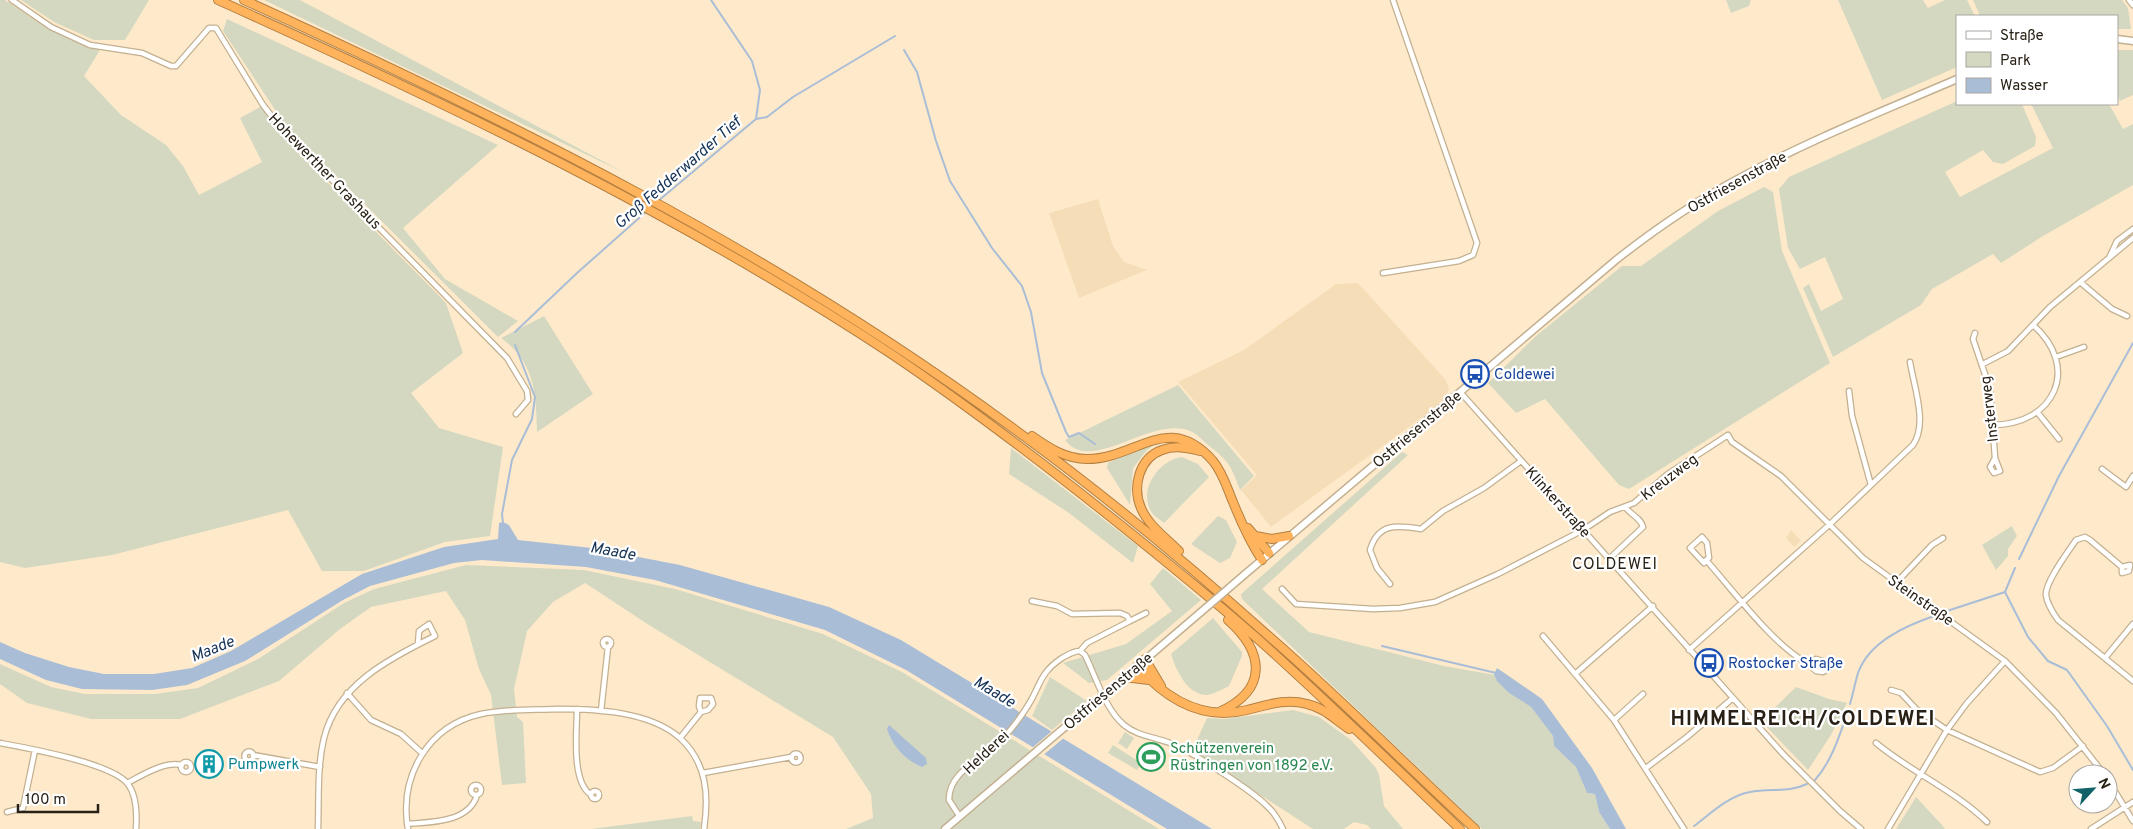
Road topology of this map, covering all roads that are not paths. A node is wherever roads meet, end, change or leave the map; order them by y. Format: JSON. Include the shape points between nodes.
{"nodes":[{"id":1,"x":12,"y":0,"type":"edge"},
{"id":2,"x":218,"y":0,"type":"edge"},
{"id":3,"x":244,"y":0,"type":"edge"},
{"id":4,"x":1393,"y":0,"type":"edge"},
{"id":5,"x":2129,"y":0,"type":"edge"},
{"id":6,"x":2133,"y":5,"type":"edge"},
{"id":7,"x":2118,"y":39,"type":"edge"},
{"id":8,"x":2133,"y":41,"type":"edge"},
{"id":9,"x":1956,"y":79,"type":"edge"},
{"id":10,"x":2133,"y":229,"type":"edge"},
{"id":11,"x":2133,"y":238,"type":"edge"},
{"id":12,"x":2110,"y":258,"type":"junction"},
{"id":13,"x":1383,"y":273,"type":"dead end"},
{"id":14,"x":2080,"y":282,"type":"junction"},
{"id":15,"x":2127,"y":316,"type":"dead end"},
{"id":16,"x":2033,"y":324,"type":"junction"},
{"id":17,"x":1975,"y":333,"type":"dead end"},
{"id":18,"x":2084,"y":347,"type":"dead end"},
{"id":19,"x":2056,"y":357,"type":"junction"},
{"id":20,"x":1910,"y":362,"type":"dead end"},
{"id":21,"x":1983,"y":364,"type":"junction"},
{"id":22,"x":1849,"y":391,"type":"dead end"},
{"id":23,"x":1461,"y":394,"type":"junction"},
{"id":24,"x":2038,"y":413,"type":"junction"},
{"id":25,"x":516,"y":414,"type":"dead end"},
{"id":26,"x":1992,"y":425,"type":"junction"},
{"id":27,"x":1014,"y":428,"type":"junction"},
{"id":28,"x":1728,"y":435,"type":"joint"},
{"id":29,"x":2059,"y":439,"type":"dead end"},
{"id":30,"x":1202,"y":451,"type":"junction"},
{"id":31,"x":1995,"y":458,"type":"dead end"},
{"id":32,"x":1521,"y":461,"type":"junction"},
{"id":33,"x":2102,"y":469,"type":"dead end"},
{"id":34,"x":2133,"y":476,"type":"edge"},
{"id":35,"x":1871,"y":486,"type":"junction"},
{"id":36,"x":1625,"y":507,"type":"junction"},
{"id":37,"x":1244,"y":525,"type":"junction"},
{"id":38,"x":1829,"y":525,"type":"junction"},
{"id":39,"x":1583,"y":530,"type":"junction"},
{"id":40,"x":1256,"y":536,"type":"junction"},
{"id":41,"x":1289,"y":536,"type":"junction"},
{"id":42,"x":1943,"y":538,"type":"dead end"},
{"id":43,"x":1270,"y":553,"type":"junction"},
{"id":44,"x":1609,"y":559,"type":"junction"},
{"id":45,"x":1262,"y":560,"type":"junction"},
{"id":46,"x":1706,"y":560,"type":"junction"},
{"id":47,"x":1185,"y":562,"type":"junction"},
{"id":48,"x":2122,"y":567,"type":"dead end"},
{"id":49,"x":1192,"y":582,"type":"junction"},
{"id":50,"x":1390,"y":584,"type":"dead end"},
{"id":51,"x":1896,"y":584,"type":"junction"},
{"id":52,"x":1282,"y":589,"type":"dead end"},
{"id":53,"x":1032,"y":601,"type":"dead end"},
{"id":54,"x":1743,"y":602,"type":"junction"},
{"id":55,"x":1653,"y":606,"type":"junction"},
{"id":56,"x":1146,"y":613,"type":"dead end"},
{"id":57,"x":1130,"y":621,"type":"junction"},
{"id":58,"x":2133,"y":624,"type":"edge"},
{"id":59,"x":1543,"y":636,"type":"dead end"},
{"id":60,"x":418,"y":644,"type":"junction"},
{"id":61,"x":608,"y":647,"type":"dead end"},
{"id":62,"x":1690,"y":650,"type":"junction"},
{"id":63,"x":1080,"y":651,"type":"junction"},
{"id":64,"x":2105,"y":658,"type":"junction"},
{"id":65,"x":1145,"y":659,"type":"junction"},
{"id":66,"x":2005,"y":661,"type":"junction"},
{"id":67,"x":1807,"y":663,"type":"dead end"},
{"id":68,"x":1137,"y":666,"type":"junction"},
{"id":69,"x":1575,"y":674,"type":"junction"},
{"id":70,"x":1124,"y":677,"type":"junction"},
{"id":71,"x":1149,"y":680,"type":"junction"},
{"id":72,"x":2133,"y":681,"type":"edge"},
{"id":73,"x":1162,"y":688,"type":"junction"},
{"id":74,"x":1891,"y":690,"type":"dead end"},
{"id":75,"x":347,"y":693,"type":"junction"},
{"id":76,"x":1643,"y":694,"type":"dead end"},
{"id":77,"x":1733,"y":698,"type":"junction"},
{"id":78,"x":577,"y":709,"type":"junction"},
{"id":79,"x":601,"y":711,"type":"junction"},
{"id":80,"x":701,"y":712,"type":"dead end"},
{"id":81,"x":1218,"y":713,"type":"junction"},
{"id":82,"x":1614,"y":720,"type":"junction"},
{"id":83,"x":1947,"y":730,"type":"junction"},
{"id":84,"x":1358,"y":732,"type":"junction"},
{"id":85,"x":680,"y":738,"type":"junction"},
{"id":86,"x":0,"y":743,"type":"edge"},
{"id":87,"x":1876,"y":743,"type":"dead end"},
{"id":88,"x":2083,"y":746,"type":"junction"},
{"id":89,"x":35,"y":750,"type":"junction"},
{"id":90,"x":422,"y":753,"type":"junction"},
{"id":91,"x":253,"y":755,"type":"dead end"},
{"id":92,"x":791,"y":757,"type":"dead end"},
{"id":93,"x":2096,"y":764,"type":"edge"},
{"id":94,"x":182,"y":765,"type":"dead end"},
{"id":95,"x":320,"y":767,"type":"junction"},
{"id":96,"x":1646,"y":768,"type":"junction"},
{"id":97,"x":703,"y":773,"type":"junction"},
{"id":98,"x":1922,"y":776,"type":"junction"},
{"id":99,"x":127,"y":783,"type":"junction"},
{"id":100,"x":590,"y":794,"type":"dead end"},
{"id":101,"x":2118,"y":794,"type":"edge"},
{"id":102,"x":476,"y":795,"type":"dead end"},
{"id":103,"x":2133,"y":802,"type":"edge"},
{"id":104,"x":2126,"y":806,"type":"junction"},
{"id":105,"x":7,"y":812,"type":"dead end"},
{"id":106,"x":960,"y":816,"type":"junction"},
{"id":107,"x":2133,"y":821,"type":"edge"},
{"id":108,"x":1987,"y":822,"type":"dead end"},
{"id":109,"x":407,"y":827,"type":"edge"},
{"id":110,"x":136,"y":829,"type":"edge"},
{"id":111,"x":318,"y":829,"type":"edge"},
{"id":112,"x":704,"y":829,"type":"edge"},
{"id":113,"x":945,"y":829,"type":"edge"},
{"id":114,"x":1283,"y":829,"type":"edge"},
{"id":115,"x":1460,"y":829,"type":"edge"},
{"id":116,"x":1475,"y":829,"type":"edge"},
{"id":117,"x":1684,"y":829,"type":"edge"},
{"id":118,"x":1861,"y":829,"type":"edge"},
{"id":119,"x":1888,"y":829,"type":"edge"},
{"id":120,"x":2090,"y":829,"type":"edge"}],
"edges":[{"from":1,"to":25,"type":"street","name":"Hohewerther Grashaus","via":[[51,27],[90,45],[142,52],[171,66],[176,66],[209,28],[216,28],[263,105],[281,128],[507,358],[527,391],[528,400]]},
{"from":2,"to":49,"type":"highway","via":[[407,88],[631,201],[800,297],[892,355],[1036,458]]},
{"from":3,"to":27,"type":"highway","via":[[447,95],[672,210],[804,287],[906,352]]},
{"from":4,"to":13,"type":"street","via":[[1477,243],[1474,255],[1460,262]]},
{"from":5,"to":6,"type":"street"},
{"from":7,"to":8,"type":"main road"},
{"from":9,"to":23,"type":"main road","name":"Ostfriesenstraße","via":[[1777,159],[1690,206],[1616,260]]},
{"from":10,"to":12,"type":"street","via":[[2114,245]]},
{"from":11,"to":12,"type":"street"},
{"from":12,"to":14,"type":"street"},
{"from":14,"to":15,"type":"street","via":[[2112,309]]},
{"from":14,"to":16,"type":"street"},
{"from":16,"to":19,"type":"street","via":[[2050,344]]},
{"from":16,"to":21,"type":"street","via":[[2008,351]]},
{"from":17,"to":21,"type":"street","name":"Insterweg"},
{"from":18,"to":19,"type":"street"},
{"from":19,"to":24,"type":"street","via":[[2055,389],[2049,402]]},
{"from":20,"to":35,"type":"street","via":[[1920,422],[1919,436]]},
{"from":21,"to":26,"type":"street","name":"Insterweg","via":[[1990,389]]},
{"from":22,"to":35,"type":"street","via":[[1852,416]]},
{"from":23,"to":32,"type":"street","name":"Klinkerstraße"},
{"from":23,"to":41,"type":"main road","name":"Ostfriesenstraße"},
{"from":24,"to":26,"type":"street","via":[[2016,424]]},
{"from":24,"to":29,"type":"street"},
{"from":26,"to":31,"type":"street","name":"Insterweg"},
{"from":27,"to":30,"type":"highway","via":[[1028,433],[1054,451],[1076,458],[1104,457],[1165,437],[1186,440]]},
{"from":27,"to":47,"type":"highway"},
{"from":28,"to":36,"type":"street","name":"Kreuzweg","via":[[1668,474],[1643,498]]},
{"from":28,"to":38,"type":"street","name":"Steinstraße","via":[[1732,442],[1781,476]]},
{"from":30,"to":37,"type":"highway","via":[[1219,469]]},
{"from":30,"to":47,"type":"highway","via":[[1180,447],[1162,450],[1146,461],[1138,479],[1137,498],[1142,510]]},
{"from":32,"to":39,"type":"street","name":"Klinkerstraße"},
{"from":32,"to":50,"type":"street","via":[[1484,488],[1443,511],[1421,529],[1404,526],[1386,528],[1374,536],[1370,550],[1377,568]]},
{"from":33,"to":34,"type":"street","via":[[2126,487]]},
{"from":35,"to":38,"type":"street"},
{"from":36,"to":39,"type":"street","name":"Kreuzweg","via":[[1610,512]]},
{"from":36,"to":44,"type":"street","via":[[1643,527]]},
{"from":37,"to":40,"type":"highway"},
{"from":37,"to":45,"type":"highway"},
{"from":38,"to":51,"type":"street","name":"Steinstraße"},
{"from":38,"to":54,"type":"street"},
{"from":39,"to":44,"type":"street","name":"Klinkerstraße"},
{"from":39,"to":52,"type":"street","via":[[1435,602],[1400,608],[1344,609],[1296,604]]},
{"from":40,"to":41,"type":"highway","via":[[1272,539]]},
{"from":40,"to":43,"type":"highway"},
{"from":41,"to":43,"type":"main road","name":"Ostfriesenstraße"},
{"from":42,"to":51,"type":"street","via":[[1932,545]]},
{"from":43,"to":45,"type":"main road","name":"Ostfriesenstraße"},
{"from":44,"to":55,"type":"street","name":"Klinkerstraße"},
{"from":45,"to":65,"type":"main road","name":"Ostfriesenstraße","bridge":true},
{"from":46,"to":46,"type":"street","via":[[1709,558],[1707,543],[1702,537],[1690,548],[1704,563]]},
{"from":46,"to":54,"type":"street"},
{"from":47,"to":116,"type":"highway","via":[[1297,661]]},
{"from":48,"to":64,"type":"street","via":[[2085,538],[2076,540],[2048,586],[2046,595],[2058,620]]},
{"from":49,"to":81,"type":"highway","via":[[1245,639],[1255,663],[1255,679],[1247,695]]},
{"from":49,"to":84,"type":"highway"},
{"from":51,"to":66,"type":"street","name":"Steinstraße"},
{"from":53,"to":57,"type":"street","via":[[1057,606],[1072,614],[1120,613]]},
{"from":54,"to":62,"type":"street"},
{"from":54,"to":67,"type":"street","via":[[1779,642]]},
{"from":55,"to":62,"type":"street","name":"Klinkerstraße"},
{"from":55,"to":69,"type":"street"},
{"from":56,"to":57,"type":"street","name":"Helderei"},
{"from":57,"to":63,"type":"street","name":"Helderei"},
{"from":58,"to":64,"type":"street"},
{"from":59,"to":69,"type":"street"},
{"from":60,"to":60,"type":"street","via":[[435,636],[429,624],[419,631]]},
{"from":60,"to":75,"type":"street","via":[[373,671]]},
{"from":61,"to":79,"type":"street"},
{"from":62,"to":77,"type":"street","name":"Klinkerstraße"},
{"from":63,"to":106,"type":"street","name":"Helderei","via":[[1073,652],[1048,669],[1004,738],[972,763],[950,790],[949,800]]},
{"from":63,"to":114,"type":"street","via":[[1110,707],[1124,725],[1136,733],[1170,743],[1212,768],[1267,806]]},
{"from":64,"to":72,"type":"street"},
{"from":65,"to":68,"type":"main road","name":"Ostfriesenstraße"},
{"from":65,"to":73,"type":"highway"},
{"from":66,"to":83,"type":"street"},
{"from":66,"to":88,"type":"street","name":"Steinstraße"},
{"from":68,"to":70,"type":"main road","name":"Ostfriesenstraße"},
{"from":68,"to":71,"type":"highway"},
{"from":69,"to":82,"type":"street"},
{"from":70,"to":71,"type":"highway"},
{"from":70,"to":106,"type":"main road","name":"Ostfriesenstraße","bridge":true},
{"from":71,"to":73,"type":"highway"},
{"from":73,"to":81,"type":"highway","via":[[1192,708]]},
{"from":74,"to":83,"type":"street","via":[[1901,693],[1916,709]]},
{"from":75,"to":90,"type":"street","via":[[371,720],[401,734]]},
{"from":75,"to":95,"type":"street","via":[[328,725]]},
{"from":76,"to":82,"type":"street"},
{"from":77,"to":96,"type":"street"},
{"from":77,"to":118,"type":"street","name":"Klinkerstraße","via":[[1812,784]]},
{"from":78,"to":79,"type":"street"},
{"from":78,"to":90,"type":"street","via":[[480,714],[449,728]]},
{"from":78,"to":100,"type":"street","via":[[578,770]]},
{"from":79,"to":85,"type":"street","via":[[646,720]]},
{"from":80,"to":85,"type":"street"},
{"from":81,"to":84,"type":"highway","via":[[1231,714],[1277,702],[1297,702],[1328,712],[1348,729]]},
{"from":82,"to":96,"type":"street"},
{"from":83,"to":88,"type":"street","via":[[2040,772],[2053,768]]},
{"from":83,"to":98,"type":"street"},
{"from":84,"to":115,"type":"highway"},
{"from":85,"to":97,"type":"street"},
{"from":86,"to":89,"type":"street"},
{"from":87,"to":98,"type":"street"},
{"from":88,"to":93,"type":"street","name":"Steinstraße"},
{"from":89,"to":99,"type":"street","via":[[106,769]]},
{"from":89,"to":105,"type":"street","via":[[23,808]]},
{"from":90,"to":109,"type":"street","via":[[408,788]]},
{"from":91,"to":95,"type":"street"},
{"from":92,"to":97,"type":"street"},
{"from":94,"to":99,"type":"street","via":[[156,769]]},
{"from":95,"to":111,"type":"street"},
{"from":96,"to":117,"type":"street"},
{"from":97,"to":112,"type":"street","via":[[707,794]]},
{"from":98,"to":108,"type":"street","via":[[1954,794]]},
{"from":98,"to":119,"type":"street"},
{"from":99,"to":110,"type":"street","via":[[134,796]]},
{"from":101,"to":104,"type":"street"},
{"from":102,"to":109,"type":"street","via":[[475,801],[454,818]]},
{"from":103,"to":104,"type":"street"},
{"from":104,"to":107,"type":"street"},
{"from":104,"to":120,"type":"street"},
{"from":106,"to":113,"type":"main road","name":"Ostfriesenstraße"}]}
